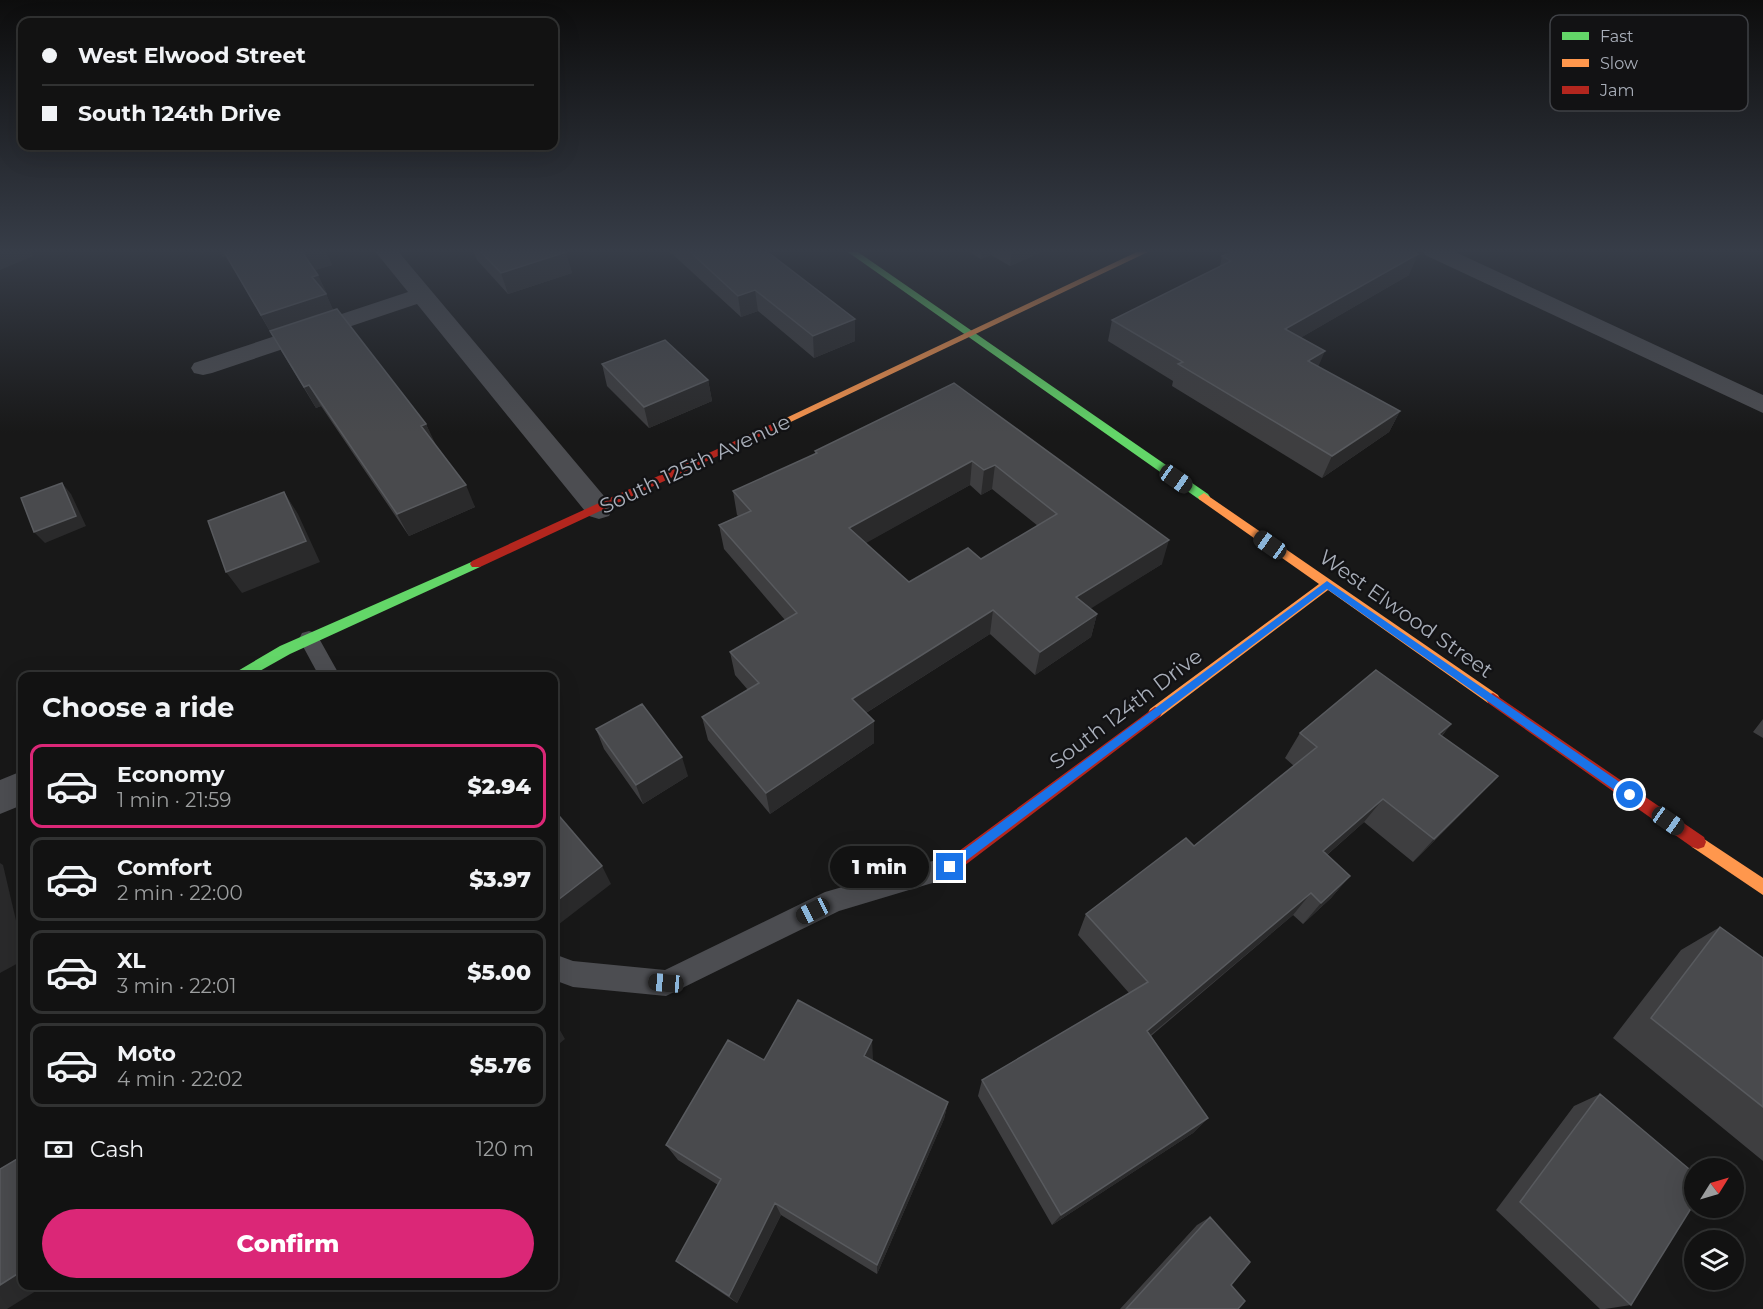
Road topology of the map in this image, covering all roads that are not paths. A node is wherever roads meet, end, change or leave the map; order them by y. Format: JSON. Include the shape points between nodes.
{"nodes":[{"id":1,"x":374,"y":311,"type":"edge"},
{"id":2,"x":435,"y":311,"type":"edge"},
{"id":3,"x":936,"y":311,"type":"edge"},
{"id":4,"x":1018,"y":311,"type":"edge"},
{"id":5,"x":1563,"y":311,"type":"edge"},
{"id":6,"x":969,"y":334,"type":"junction"},
{"id":7,"x":203,"y":368,"type":"dead end"},
{"id":8,"x":1763,"y":405,"type":"edge"},
{"id":9,"x":599,"y":509,"type":"junction"},
{"id":10,"x":1327,"y":584,"type":"junction"},
{"id":11,"x":309,"y":639,"type":"junction"},
{"id":12,"x":248,"y":672,"type":"edge"},
{"id":13,"x":328,"y":672,"type":"edge"},
{"id":14,"x":18,"y":789,"type":"edge"},
{"id":15,"x":0,"y":798,"type":"edge"},
{"id":16,"x":950,"y":867,"type":"joint"},
{"id":17,"x":1763,"y":887,"type":"edge"},
{"id":18,"x":558,"y":968,"type":"edge"}],
"edges":[{"from":1,"to":7,"type":"street"},
{"from":2,"to":9,"type":"street"},
{"from":3,"to":6,"type":"street","name":"West Elwood Street"},
{"from":4,"to":6,"type":"street","name":"South 125th Avenue"},
{"from":5,"to":8,"type":"street"},
{"from":6,"to":9,"type":"street","name":"South 125th Avenue"},
{"from":6,"to":10,"type":"street","name":"West Elwood Street"},
{"from":9,"to":11,"type":"street","name":"South 125th Avenue"},
{"from":10,"to":16,"type":"street","name":"South 124th Drive"},
{"from":10,"to":17,"type":"street","name":"West Elwood Street"},
{"from":11,"to":12,"type":"street","name":"South 125th Avenue"},
{"from":11,"to":13,"type":"lane"},
{"from":14,"to":15,"type":"street"},
{"from":16,"to":18,"type":"lane","via":[[834,900],[666,983],[573,974]]}]}
